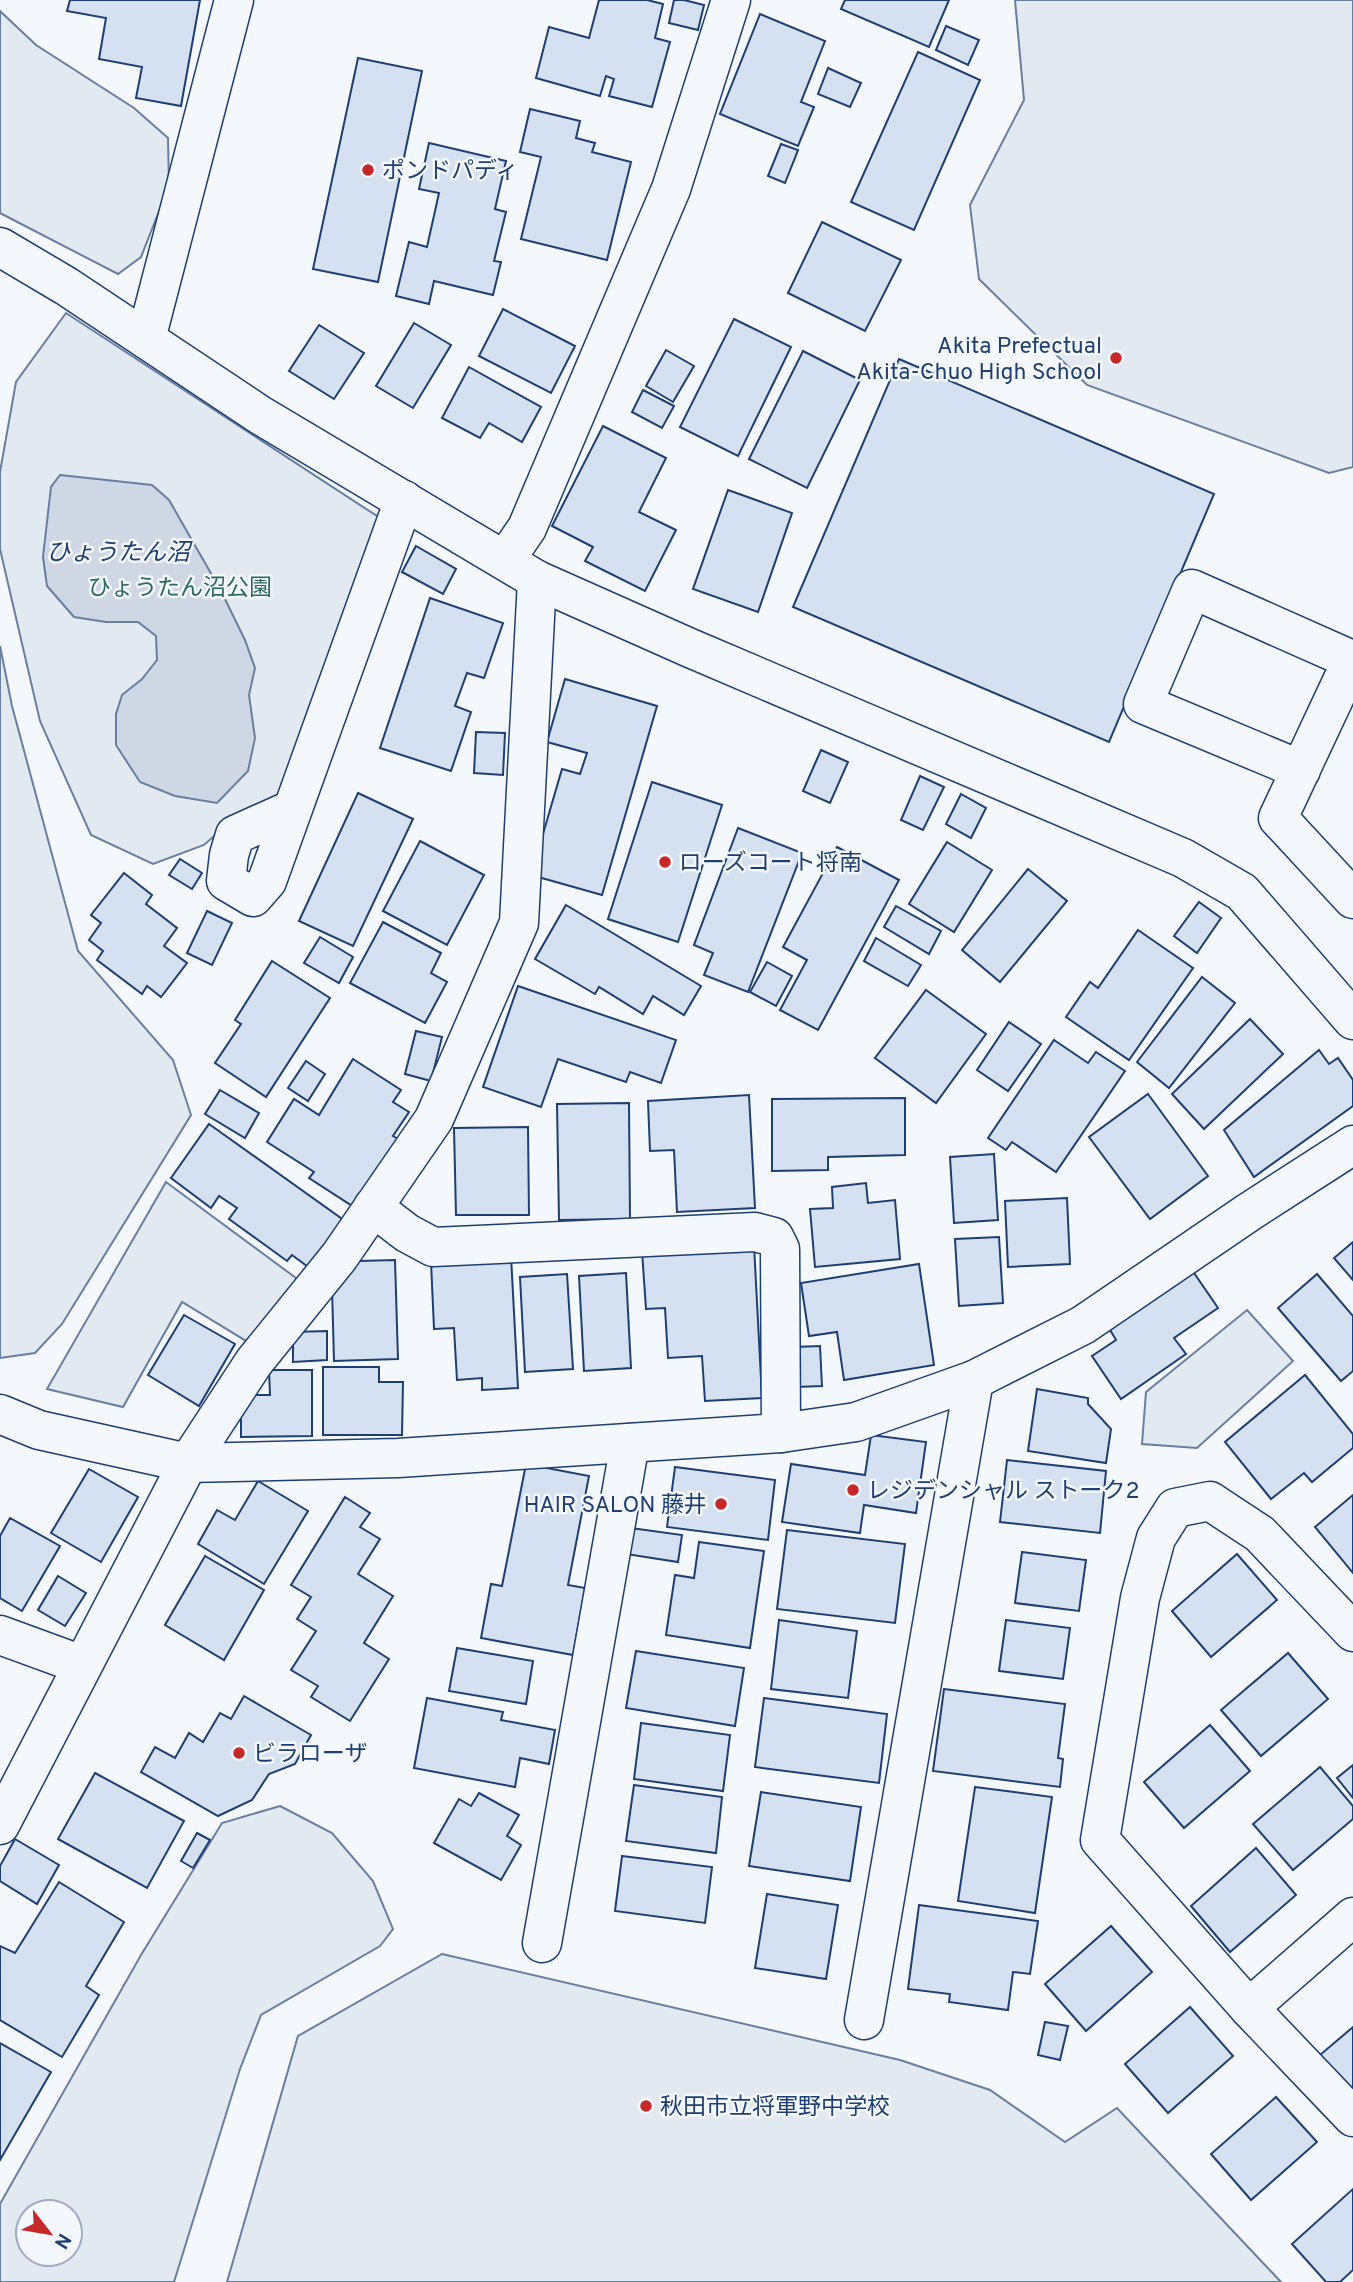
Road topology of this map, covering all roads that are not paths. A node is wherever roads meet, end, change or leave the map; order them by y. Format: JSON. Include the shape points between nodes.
{"nodes":[{"id":1,"x":234,"y":0,"type":"edge"},
{"id":2,"x":731,"y":0,"type":"edge"},
{"id":3,"x":0,"y":247,"type":"edge"},
{"id":4,"x":146,"y":339,"type":"junction"},
{"id":5,"x":404,"y":500,"type":"junction"},
{"id":6,"x":505,"y":560,"type":"junction"},
{"id":7,"x":537,"y":580,"type":"junction"},
{"id":8,"x":1301,"y":770,"type":"junction"},
{"id":9,"x":293,"y":809,"type":"dead end"},
{"id":10,"x":1353,"y":900,"type":"edge"},
{"id":11,"x":1353,"y":1020,"type":"edge"},
{"id":12,"x":1353,"y":1145,"type":"edge"},
{"id":13,"x":373,"y":1207,"type":"junction"},
{"id":14,"x":974,"y":1380,"type":"junction"},
{"id":15,"x":0,"y":1414,"type":"edge"},
{"id":16,"x":781,"y":1433,"type":"junction"},
{"id":17,"x":630,"y":1443,"type":"junction"},
{"id":18,"x":188,"y":1462,"type":"junction"},
{"id":19,"x":1353,"y":1632,"type":"edge"},
{"id":20,"x":0,"y":1635,"type":"edge"},
{"id":21,"x":82,"y":1665,"type":"junction"},
{"id":22,"x":0,"y":1825,"type":"edge"},
{"id":23,"x":1353,"y":1917,"type":"edge"},
{"id":24,"x":542,"y":1943,"type":"dead end"},
{"id":25,"x":1249,"y":2008,"type":"junction"},
{"id":26,"x":864,"y":2020,"type":"dead end"},
{"id":27,"x":1353,"y":2117,"type":"edge"}],
"edges":[{"from":1,"to":4,"type":"street"},
{"from":2,"to":6,"type":"street","via":[[671,189],[527,528]]},
{"from":3,"to":4,"type":"street"},
{"from":4,"to":5,"type":"street","via":[[260,415]]},
{"from":5,"to":6,"type":"street"},
{"from":5,"to":9,"type":"street"},
{"from":6,"to":7,"type":"street"},
{"from":7,"to":11,"type":"street","via":[[1183,858],[1242,892]]},
{"from":7,"to":13,"type":"street","via":[[519,923],[434,1119]]},
{"from":8,"to":8,"type":"street","via":[[1352,660],[1192,589],[1143,704]]},
{"from":8,"to":10,"type":"street","via":[[1278,818]]},
{"from":12,"to":14,"type":"street","via":[[1083,1325]]},
{"from":13,"to":16,"type":"street","via":[[433,1247],[755,1232],[774,1237],[780,1249]]},
{"from":13,"to":18,"type":"street","via":[[254,1362]]},
{"from":14,"to":16,"type":"street","via":[[856,1422]]},
{"from":14,"to":26,"type":"street"},
{"from":15,"to":18,"type":"street","via":[[39,1430]]},
{"from":16,"to":17,"type":"street"},
{"from":17,"to":18,"type":"street","via":[[398,1458]]},
{"from":17,"to":24,"type":"street"},
{"from":18,"to":21,"type":"street"},
{"from":19,"to":25,"type":"street","via":[[1260,1534],[1210,1501],[1175,1508],[1156,1538],[1140,1598],[1100,1840]]},
{"from":20,"to":21,"type":"street"},
{"from":21,"to":22,"type":"street"},
{"from":23,"to":25,"type":"street"},
{"from":25,"to":27,"type":"street"}]}
